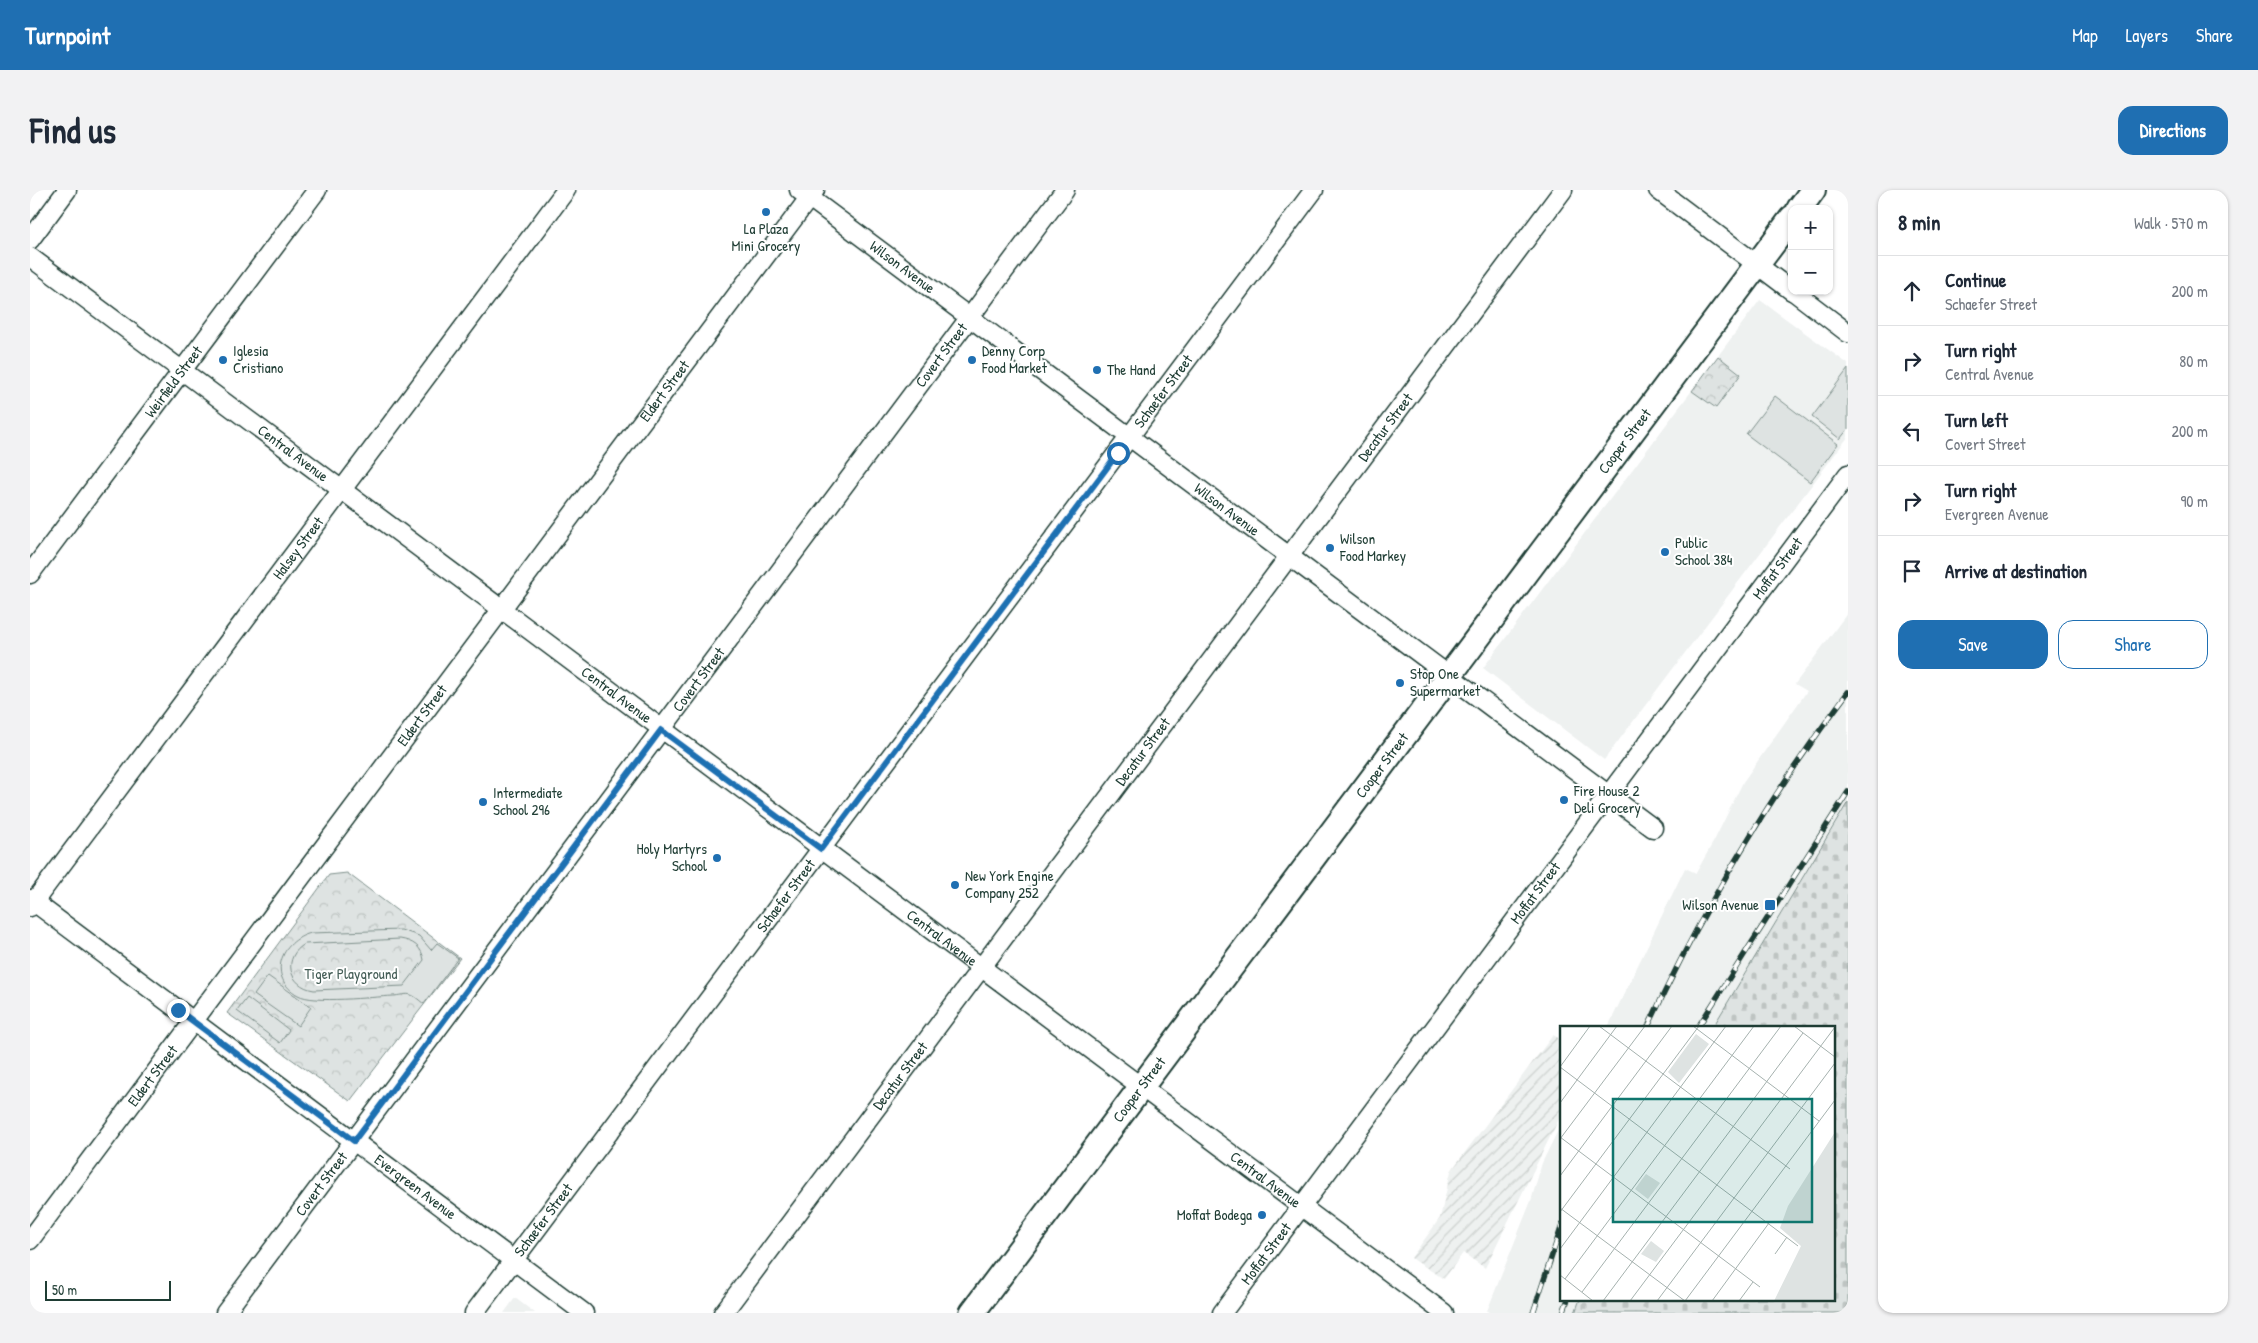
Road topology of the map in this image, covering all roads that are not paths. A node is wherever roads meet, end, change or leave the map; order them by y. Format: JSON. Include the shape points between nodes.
{"nodes":[{"id":1,"x":67,"y":190,"type":"edge"},
{"id":2,"x":317,"y":190,"type":"edge"},
{"id":3,"x":566,"y":190,"type":"edge"},
{"id":4,"x":1065,"y":190,"type":"edge"},
{"id":5,"x":1314,"y":190,"type":"edge"},
{"id":6,"x":1563,"y":190,"type":"edge"},
{"id":7,"x":1658,"y":190,"type":"edge"},
{"id":8,"x":1813,"y":190,"type":"edge"},
{"id":9,"x":808,"y":192,"type":"edge"},
{"id":10,"x":1802,"y":205,"type":"edge"},
{"id":11,"x":1788,"y":223,"type":"edge"},
{"id":12,"x":30,"y":240,"type":"edge"},
{"id":13,"x":30,"y":257,"type":"edge"},
{"id":14,"x":1757,"y":264,"type":"junction"},
{"id":15,"x":1788,"y":288,"type":"edge"},
{"id":16,"x":1797,"y":295,"type":"edge"},
{"id":17,"x":970,"y":317,"type":"junction"},
{"id":18,"x":1848,"y":333,"type":"edge"},
{"id":19,"x":182,"y":370,"type":"junction"},
{"id":20,"x":1130,"y":437,"type":"junction"},
{"id":21,"x":1848,"y":474,"type":"edge"},
{"id":22,"x":342,"y":490,"type":"junction"},
{"id":23,"x":1289,"y":556,"type":"junction"},
{"id":24,"x":30,"y":574,"type":"edge"},
{"id":25,"x":502,"y":610,"type":"junction"},
{"id":26,"x":1448,"y":675,"type":"junction"},
{"id":27,"x":661,"y":730,"type":"junction"},
{"id":28,"x":1608,"y":796,"type":"junction"},
{"id":29,"x":1653,"y":828,"type":"dead end"},
{"id":30,"x":821,"y":849,"type":"junction"},
{"id":31,"x":31,"y":903,"type":"edge"},
{"id":32,"x":981,"y":968,"type":"junction"},
{"id":33,"x":194,"y":1022,"type":"junction"},
{"id":34,"x":1142,"y":1086,"type":"junction"},
{"id":35,"x":354,"y":1141,"type":"junction"},
{"id":36,"x":1301,"y":1208,"type":"junction"},
{"id":37,"x":30,"y":1240,"type":"edge"},
{"id":38,"x":513,"y":1261,"type":"junction"},
{"id":39,"x":225,"y":1313,"type":"edge"},
{"id":40,"x":474,"y":1313,"type":"edge"},
{"id":41,"x":584,"y":1313,"type":"edge"},
{"id":42,"x":723,"y":1313,"type":"edge"},
{"id":43,"x":972,"y":1313,"type":"edge"},
{"id":44,"x":1222,"y":1313,"type":"edge"},
{"id":45,"x":1444,"y":1313,"type":"edge"}],
"edges":[{"from":1,"to":12,"type":"street"},
{"from":2,"to":19,"type":"street","name":"Weirfield Street"},
{"from":3,"to":22,"type":"street","name":"Halsey Street"},
{"from":4,"to":17,"type":"street","name":"Covert Street"},
{"from":5,"to":20,"type":"street","name":"Schaefer Street"},
{"from":6,"to":23,"type":"street","name":"Decatur Street"},
{"from":7,"to":14,"type":"street"},
{"from":8,"to":10,"type":"main road"},
{"from":9,"to":17,"type":"street","name":"Wilson Avenue"},
{"from":9,"to":25,"type":"street","name":"Eldert Street"},
{"from":11,"to":14,"type":"main road","name":"Cooper Street"},
{"from":13,"to":19,"type":"street","name":"Central Avenue"},
{"from":14,"to":15,"type":"street"},
{"from":14,"to":26,"type":"main road","name":"Cooper Street"},
{"from":16,"to":18,"type":"street"},
{"from":17,"to":20,"type":"street","name":"Wilson Avenue"},
{"from":17,"to":27,"type":"street","name":"Covert Street"},
{"from":19,"to":22,"type":"street","name":"Central Avenue"},
{"from":19,"to":24,"type":"street","name":"Weirfield Street"},
{"from":20,"to":23,"type":"street","name":"Wilson Avenue"},
{"from":20,"to":30,"type":"street","name":"Schaefer Street"},
{"from":21,"to":28,"type":"street","name":"Moffat Street"},
{"from":22,"to":25,"type":"street","name":"Central Avenue"},
{"from":22,"to":31,"type":"street","name":"Halsey Street"},
{"from":23,"to":26,"type":"street","name":"Wilson Avenue"},
{"from":23,"to":32,"type":"street","name":"Decatur Street"},
{"from":25,"to":27,"type":"street","name":"Central Avenue"},
{"from":25,"to":33,"type":"street","name":"Eldert Street"},
{"from":26,"to":28,"type":"street","name":"Wilson Avenue"},
{"from":26,"to":34,"type":"main road","name":"Cooper Street"},
{"from":27,"to":30,"type":"street","name":"Central Avenue"},
{"from":27,"to":35,"type":"street","name":"Covert Street"},
{"from":28,"to":29,"type":"street","name":"Wilson Avenue"},
{"from":28,"to":36,"type":"street","name":"Moffat Street"},
{"from":30,"to":32,"type":"street","name":"Central Avenue"},
{"from":30,"to":38,"type":"street","name":"Schaefer Street"},
{"from":31,"to":33,"type":"street","name":"Evergreen Avenue"},
{"from":32,"to":34,"type":"street","name":"Central Avenue"},
{"from":32,"to":42,"type":"street","name":"Decatur Street"},
{"from":33,"to":35,"type":"street","name":"Evergreen Avenue"},
{"from":33,"to":37,"type":"street","name":"Eldert Street"},
{"from":34,"to":36,"type":"street","name":"Central Avenue"},
{"from":34,"to":43,"type":"main road","name":"Cooper Street"},
{"from":35,"to":38,"type":"street","name":"Evergreen Avenue"},
{"from":35,"to":39,"type":"street","name":"Covert Street"},
{"from":36,"to":44,"type":"street","name":"Moffat Street"},
{"from":36,"to":45,"type":"street","name":"Central Avenue"},
{"from":38,"to":40,"type":"street","name":"Schaefer Street"},
{"from":38,"to":41,"type":"street","name":"Evergreen Avenue"}]}
